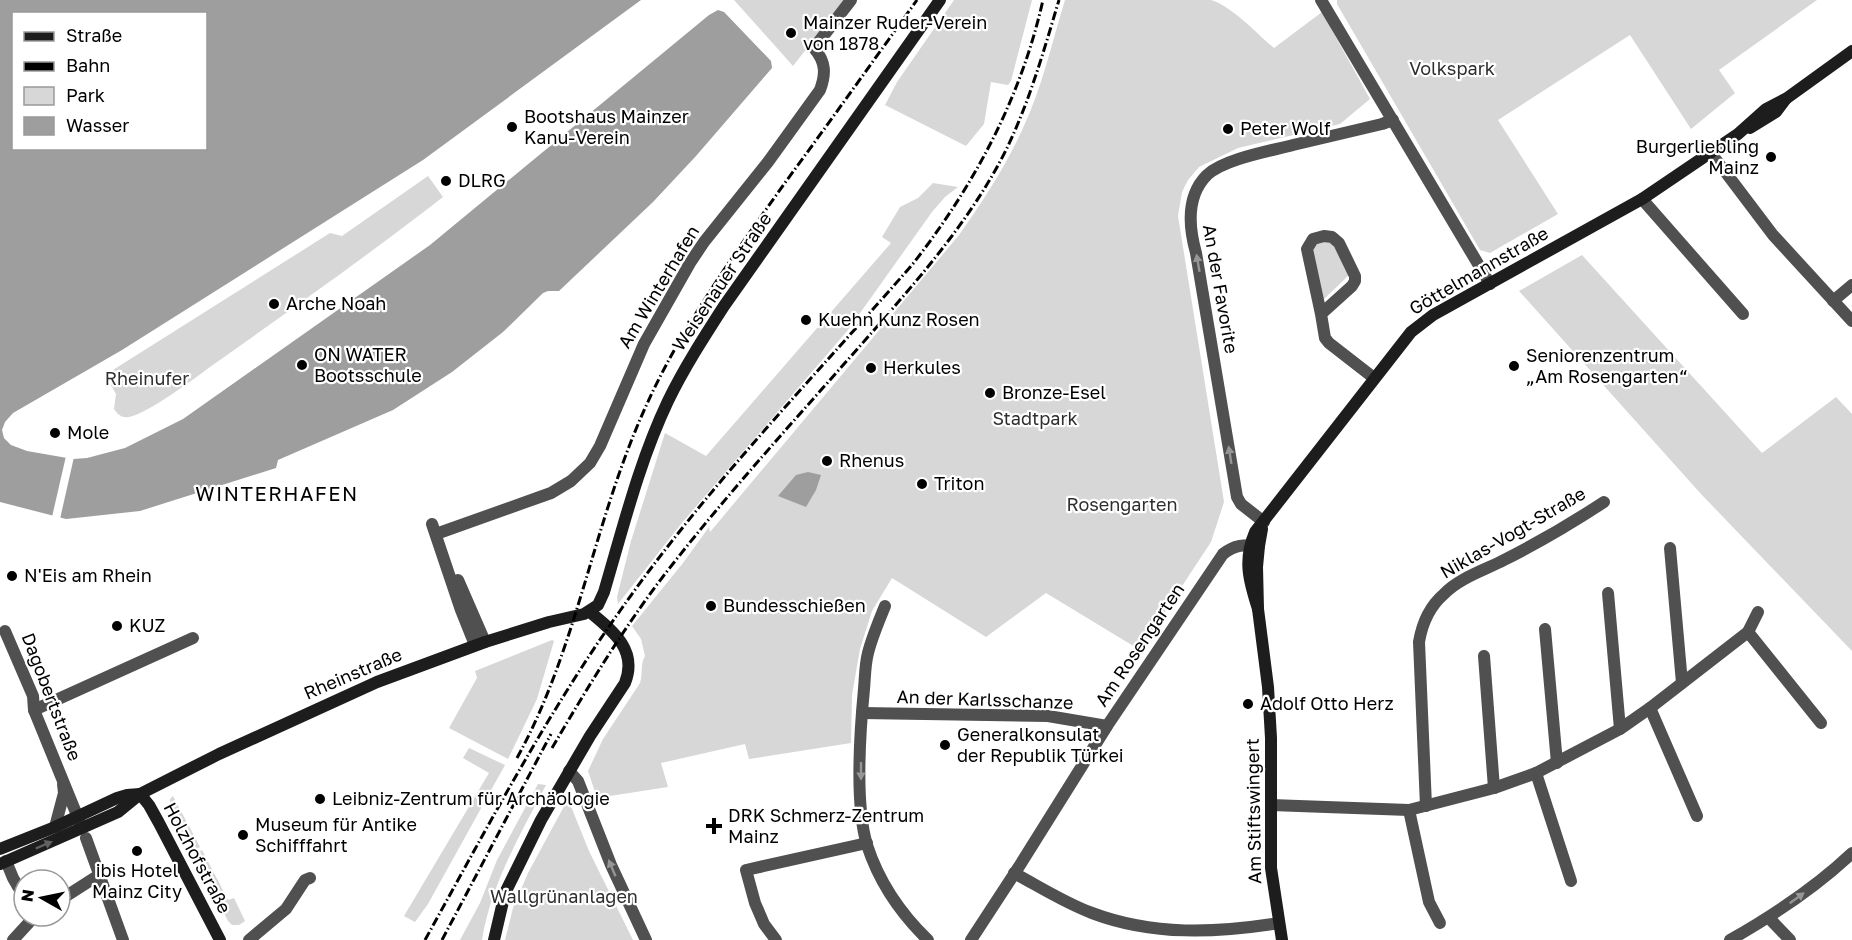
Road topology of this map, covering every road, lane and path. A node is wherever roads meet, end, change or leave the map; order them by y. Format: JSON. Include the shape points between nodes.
{"nodes":[{"id":1,"x":851,"y":0,"type":"edge"},
{"id":2,"x":940,"y":0,"type":"edge"},
{"id":3,"x":1321,"y":0,"type":"edge"},
{"id":4,"x":1852,"y":51,"type":"edge"},
{"id":5,"x":1393,"y":120,"type":"junction"},
{"id":6,"x":1711,"y":153,"type":"junction"},
{"id":7,"x":1642,"y":199,"type":"junction"},
{"id":8,"x":1490,"y":284,"type":"junction"},
{"id":9,"x":1852,"y":285,"type":"edge"},
{"id":10,"x":1833,"y":301,"type":"junction"},
{"id":11,"x":1322,"y":314,"type":"junction"},
{"id":12,"x":1743,"y":315,"type":"dead end"},
{"id":13,"x":1852,"y":321,"type":"edge"},
{"id":14,"x":1374,"y":378,"type":"junction"},
{"id":15,"x":1604,"y":502,"type":"dead end"},
{"id":16,"x":1264,"y":522,"type":"junction"},
{"id":17,"x":1254,"y":545,"type":"junction"},
{"id":18,"x":1670,"y":549,"type":"dead end"},
{"id":19,"x":1608,"y":593,"type":"dead end"},
{"id":20,"x":885,"y":606,"type":"dead end"},
{"id":21,"x":590,"y":612,"type":"junction"},
{"id":22,"x":1758,"y":612,"type":"dead end"},
{"id":23,"x":1545,"y":629,"type":"dead end"},
{"id":24,"x":5,"y":631,"type":"dead end"},
{"id":25,"x":1748,"y":632,"type":"junction"},
{"id":26,"x":193,"y":638,"type":"dead end"},
{"id":27,"x":480,"y":644,"type":"junction"},
{"id":28,"x":1484,"y":656,"type":"dead end"},
{"id":29,"x":1682,"y":683,"type":"junction"},
{"id":30,"x":1650,"y":708,"type":"junction"},
{"id":31,"x":34,"y":710,"type":"junction"},
{"id":32,"x":862,"y":713,"type":"junction"},
{"id":33,"x":1821,"y":723,"type":"dead end"},
{"id":34,"x":1107,"y":726,"type":"junction"},
{"id":35,"x":1620,"y":729,"type":"junction"},
{"id":36,"x":1557,"y":763,"type":"junction"},
{"id":37,"x":569,"y":771,"type":"junction"},
{"id":38,"x":1536,"y":773,"type":"junction"},
{"id":39,"x":62,"y":777,"type":"junction"},
{"id":40,"x":1494,"y":788,"type":"junction"},
{"id":41,"x":141,"y":794,"type":"junction"},
{"id":42,"x":1271,"y":805,"type":"junction"},
{"id":43,"x":1426,"y":806,"type":"junction"},
{"id":44,"x":1409,"y":810,"type":"junction"},
{"id":45,"x":78,"y":816,"type":"junction"},
{"id":46,"x":1697,"y":816,"type":"dead end"},
{"id":47,"x":55,"y":827,"type":"junction"},
{"id":48,"x":84,"y":833,"type":"junction"},
{"id":49,"x":867,"y":843,"type":"junction"},
{"id":50,"x":0,"y":849,"type":"edge"},
{"id":51,"x":1852,"y":853,"type":"edge"},
{"id":52,"x":3,"y":862,"type":"edge"},
{"id":53,"x":1014,"y":873,"type":"junction"},
{"id":54,"x":99,"y":875,"type":"junction"},
{"id":55,"x":12,"y":876,"type":"edge"},
{"id":56,"x":310,"y":878,"type":"dead end"},
{"id":57,"x":1571,"y":881,"type":"dead end"},
{"id":58,"x":72,"y":892,"type":"edge"},
{"id":59,"x":1769,"y":918,"type":"junction"},
{"id":60,"x":1279,"y":923,"type":"junction"},
{"id":61,"x":1440,"y":923,"type":"dead end"},
{"id":62,"x":24,"y":928,"type":"edge"},
{"id":63,"x":13,"y":940,"type":"edge"},
{"id":64,"x":123,"y":940,"type":"edge"},
{"id":65,"x":220,"y":940,"type":"edge"},
{"id":66,"x":249,"y":940,"type":"edge"},
{"id":67,"x":494,"y":940,"type":"edge"},
{"id":68,"x":646,"y":940,"type":"edge"},
{"id":69,"x":777,"y":940,"type":"edge"},
{"id":70,"x":928,"y":940,"type":"edge"},
{"id":71,"x":970,"y":940,"type":"edge"},
{"id":72,"x":1282,"y":940,"type":"edge"},
{"id":73,"x":1730,"y":940,"type":"edge"},
{"id":74,"x":1790,"y":940,"type":"edge"}],
"edges":[{"from":1,"to":27,"type":"street","name":"Am Winterhafen","via":[[814,48],[824,64],[820,90],[690,263],[644,344],[590,463],[551,493],[434,529],[461,610]]},
{"from":2,"to":21,"type":"street","name":"Weisenauer Straße","via":[[696,349],[650,444],[604,592]]},
{"from":3,"to":5,"type":"street"},
{"from":4,"to":6,"type":"street","name":"Göttelmannstraße","via":[[1766,109]]},
{"from":5,"to":8,"type":"street"},
{"from":16,"to":5,"type":"street","name":"An der Favorite","one_way":true,"via":[[1237,497],[1192,239],[1191,212],[1197,192],[1208,175],[1239,158]]},
{"from":6,"to":7,"type":"street","name":"Göttelmannstraße"},
{"from":6,"to":10,"type":"street","via":[[1773,236]]},
{"from":7,"to":8,"type":"street","name":"Göttelmannstraße"},
{"from":7,"to":12,"type":"street"},
{"from":8,"to":14,"type":"street","name":"Göttelmannstraße","via":[[1415,328]]},
{"from":9,"to":10,"type":"street"},
{"from":10,"to":13,"type":"street"},
{"from":11,"to":11,"type":"street","via":[[1307,249],[1313,239],[1324,236],[1339,243],[1355,281]]},
{"from":11,"to":14,"type":"street","via":[[1326,340]]},
{"from":14,"to":16,"type":"street","name":"Göttelmannstraße"},
{"from":15,"to":43,"type":"street","name":"Niklas-Vogt-Straße","via":[[1457,584],[1431,609],[1419,642]]},
{"from":16,"to":17,"type":"street","name":"Göttelmannstraße","via":[[1255,532]]},
{"from":17,"to":34,"type":"street","name":"Am Rosengarten","via":[[1234,547],[1223,554]]},
{"from":17,"to":42,"type":"street","name":"Am Stiftswingert","via":[[1248,568],[1258,609],[1268,687]]},
{"from":18,"to":29,"type":"street"},
{"from":19,"to":35,"type":"street"},
{"from":20,"to":32,"type":"street","via":[[867,655]]},
{"from":21,"to":27,"type":"street","name":"Rheinstraße"},
{"from":21,"to":37,"type":"street","via":[[621,643],[629,656],[630,668],[626,683]]},
{"from":22,"to":25,"type":"street"},
{"from":23,"to":36,"type":"street"},
{"from":24,"to":31,"type":"street","name":"Dagobertstraße","via":[[33,696]]},
{"from":25,"to":29,"type":"street"},
{"from":25,"to":33,"type":"street"},
{"from":26,"to":31,"type":"street"},
{"from":27,"to":41,"type":"street","name":"Rheinstraße","via":[[327,704]]},
{"from":28,"to":40,"type":"street"},
{"from":29,"to":30,"type":"street"},
{"from":30,"to":35,"type":"street"},
{"from":30,"to":46,"type":"street"},
{"from":31,"to":39,"type":"street","name":"Dagobertstraße"},
{"from":32,"to":34,"type":"street","name":"An der Karlsschanze","via":[[1048,716]]},
{"from":32,"to":49,"type":"street","one_way":true,"via":[[862,808]]},
{"from":34,"to":53,"type":"street","name":"Am Rosengarten"},
{"from":35,"to":36,"type":"street"},
{"from":36,"to":38,"type":"street"},
{"from":37,"to":67,"type":"street","via":[[505,893]]},
{"from":68,"to":37,"type":"street","one_way":true,"via":[[578,781]]},
{"from":38,"to":40,"type":"street"},
{"from":38,"to":57,"type":"street"},
{"from":39,"to":45,"type":"street","name":"Dagobertstraße"},
{"from":39,"to":47,"type":"street","name":"Dagobertstraße","via":[[64,793]]},
{"from":40,"to":43,"type":"street"},
{"from":41,"to":45,"type":"street","name":"Rheinstraße","via":[[117,798]]},
{"from":41,"to":48,"type":"street","name":"Rheinstraße"},
{"from":41,"to":65,"type":"street","name":"Holzhofstraße"},
{"from":42,"to":44,"type":"street"},
{"from":42,"to":60,"type":"street","name":"Am Stiftswingert","via":[[1272,868]]},
{"from":43,"to":44,"type":"street"},
{"from":44,"to":61,"type":"street","via":[[1429,902]]},
{"from":45,"to":47,"type":"street","name":"Rheinstraße"},
{"from":45,"to":48,"type":"street","name":"Dagobertstraße"},
{"from":47,"to":50,"type":"street","name":"Rheinstraße"},
{"from":52,"to":48,"type":"street","name":"Rheinstraße","one_way":true},
{"from":48,"to":54,"type":"street","name":"Dagobertstraße"},
{"from":49,"to":69,"type":"street","via":[[746,870],[764,924]]},
{"from":49,"to":70,"type":"street","via":[[884,885]]},
{"from":59,"to":51,"type":"street","one_way":true,"via":[[1828,876]]},
{"from":52,"to":55,"type":"street"},
{"from":53,"to":60,"type":"street","via":[[1094,914],[1146,927],[1214,931]]},
{"from":53,"to":71,"type":"street","name":"Am Rosengarten"},
{"from":54,"to":58,"type":"street"},
{"from":54,"to":64,"type":"street","name":"Dagobertstraße"},
{"from":56,"to":66,"type":"street","via":[[286,909]]},
{"from":59,"to":73,"type":"street"},
{"from":59,"to":74,"type":"street"},
{"from":60,"to":72,"type":"street","name":"Am Stiftswingert"},
{"from":62,"to":63,"type":"street"}]}
